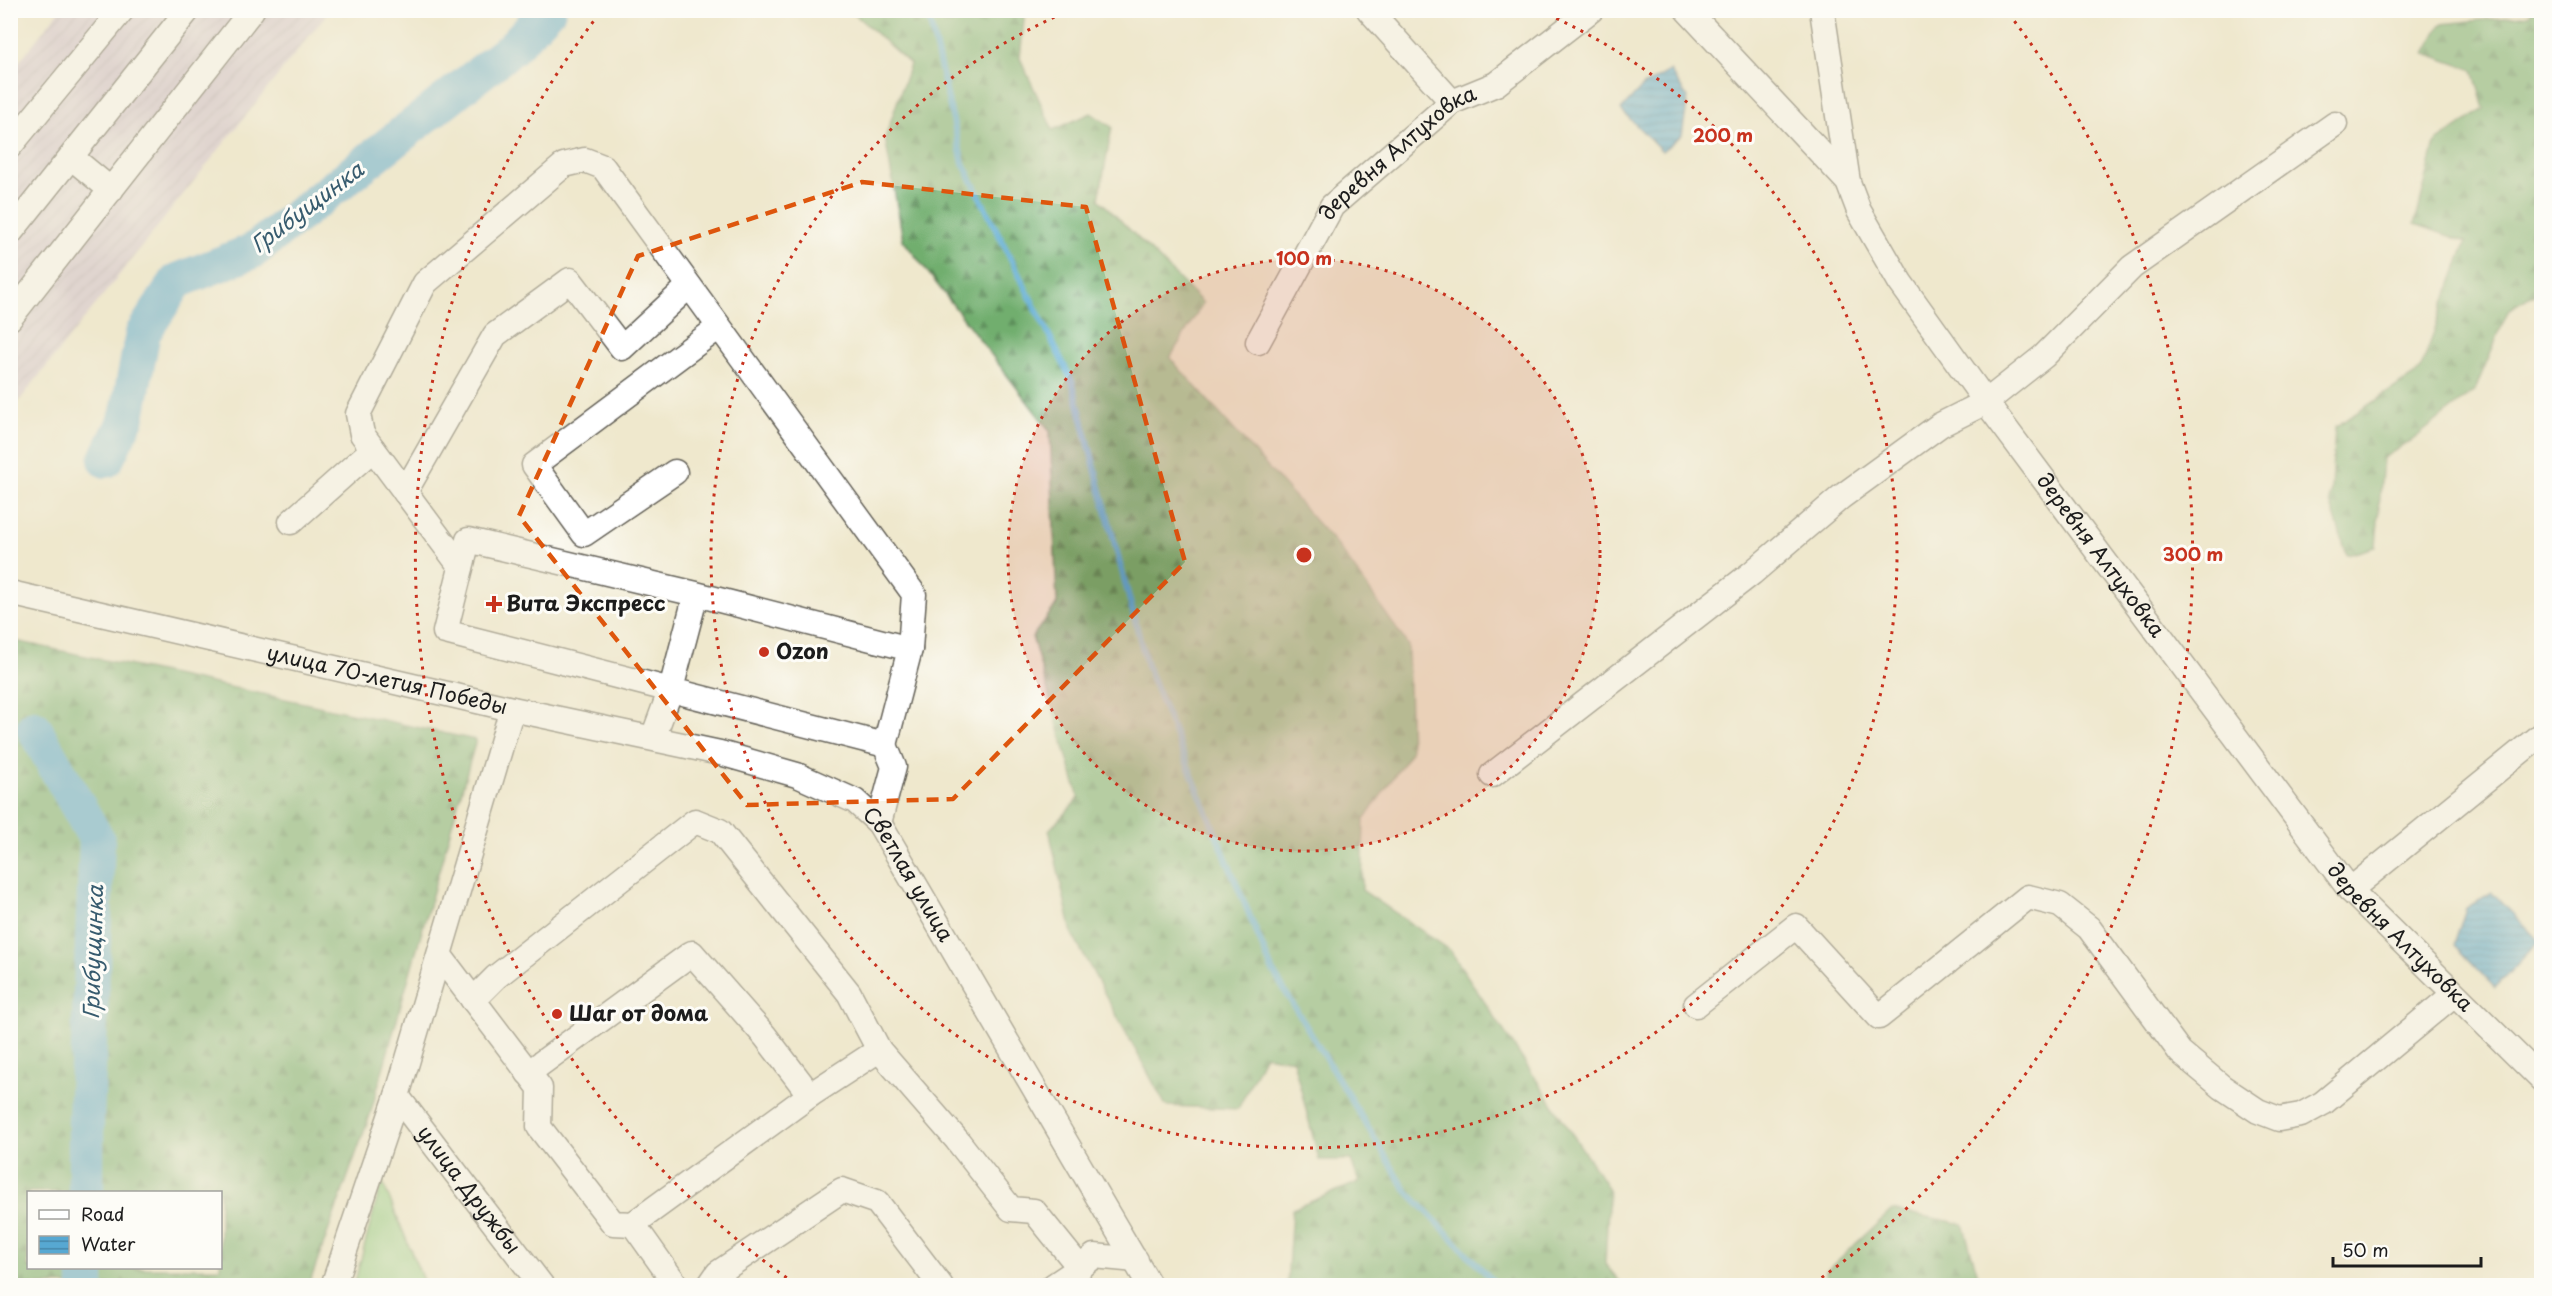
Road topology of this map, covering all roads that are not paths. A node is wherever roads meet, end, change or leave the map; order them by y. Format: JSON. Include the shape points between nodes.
{"nodes":[{"id":1,"x":122,"y":10,"type":"edge"},
{"id":2,"x":188,"y":10,"type":"edge"},
{"id":3,"x":252,"y":10,"type":"edge"},
{"id":4,"x":1369,"y":10,"type":"edge"},
{"id":5,"x":1591,"y":10,"type":"edge"},
{"id":6,"x":1687,"y":10,"type":"edge"},
{"id":7,"x":1822,"y":10,"type":"edge"},
{"id":8,"x":1452,"y":102,"type":"junction"},
{"id":9,"x":2335,"y":124,"type":"dead end"},
{"id":10,"x":10,"y":146,"type":"edge"},
{"id":11,"x":71,"y":157,"type":"junction"},
{"id":12,"x":1848,"y":182,"type":"junction"},
{"id":13,"x":111,"y":190,"type":"junction"},
{"id":14,"x":10,"y":233,"type":"edge"},
{"id":15,"x":689,"y":286,"type":"junction"},
{"id":16,"x":10,"y":318,"type":"edge"},
{"id":17,"x":719,"y":327,"type":"junction"},
{"id":18,"x":1258,"y":342,"type":"dead end"},
{"id":19,"x":1986,"y":402,"type":"junction"},
{"id":20,"x":373,"y":448,"type":"junction"},
{"id":21,"x":675,"y":472,"type":"dead end"},
{"id":22,"x":405,"y":492,"type":"junction"},
{"id":23,"x":291,"y":522,"type":"dead end"},
{"id":24,"x":461,"y":567,"type":"junction"},
{"id":25,"x":10,"y":593,"type":"edge"},
{"id":26,"x":696,"y":594,"type":"junction"},
{"id":27,"x":910,"y":649,"type":"junction"},
{"id":28,"x":672,"y":689,"type":"junction"},
{"id":29,"x":512,"y":709,"type":"junction"},
{"id":30,"x":2541,"y":735,"type":"edge"},
{"id":31,"x":653,"y":738,"type":"junction"},
{"id":32,"x":885,"y":745,"type":"junction"},
{"id":33,"x":1492,"y":775,"type":"dead end"},
{"id":34,"x":879,"y":823,"type":"junction"},
{"id":35,"x":2350,"y":890,"type":"junction"},
{"id":36,"x":440,"y":956,"type":"junction"},
{"id":37,"x":2453,"y":995,"type":"junction"},
{"id":38,"x":473,"y":1000,"type":"junction"},
{"id":39,"x":1696,"y":1005,"type":"dead end"},
{"id":40,"x":879,"y":1050,"type":"junction"},
{"id":41,"x":528,"y":1073,"type":"junction"},
{"id":42,"x":2541,"y":1080,"type":"edge"},
{"id":43,"x":810,"y":1095,"type":"junction"},
{"id":44,"x":397,"y":1096,"type":"junction"},
{"id":45,"x":633,"y":1224,"type":"junction"},
{"id":46,"x":1136,"y":1260,"type":"junction"},
{"id":47,"x":1080,"y":1268,"type":"junction"},
{"id":48,"x":718,"y":1281,"type":"edge"},
{"id":49,"x":333,"y":1286,"type":"edge"},
{"id":50,"x":542,"y":1286,"type":"edge"},
{"id":51,"x":677,"y":1286,"type":"edge"},
{"id":52,"x":941,"y":1286,"type":"edge"},
{"id":53,"x":1053,"y":1286,"type":"edge"},
{"id":54,"x":1150,"y":1286,"type":"edge"}],
"edges":[{"from":1,"to":10,"type":"street"},
{"from":2,"to":11,"type":"street"},
{"from":3,"to":13,"type":"street"},
{"from":4,"to":8,"type":"street"},
{"from":5,"to":8,"type":"street","name":"деревня Алтуховка","via":[[1496,84]]},
{"from":6,"to":12,"type":"street","name":"деревня Алтуховка"},
{"from":7,"to":12,"type":"street"},
{"from":8,"to":18,"type":"street","name":"деревня Алтуховка","via":[[1332,206]]},
{"from":9,"to":19,"type":"street","via":[[2132,267],[2043,356]]},
{"from":11,"to":13,"type":"street"},
{"from":11,"to":14,"type":"street"},
{"from":12,"to":19,"type":"street","name":"деревня Алтуховка","via":[[1859,211],[1900,282]]},
{"from":13,"to":16,"type":"street"},
{"from":15,"to":17,"type":"street"},
{"from":15,"to":20,"type":"street","via":[[603,167],[585,160],[564,165],[424,283],[358,414],[362,434]]},
{"from":15,"to":22,"type":"street","via":[[622,348],[570,280],[495,335]]},
{"from":17,"to":21,"type":"street","via":[[534,465],[584,534]]},
{"from":17,"to":27,"type":"street","via":[[914,594]]},
{"from":19,"to":33,"type":"street","via":[[1940,425],[1841,497],[1752,573]]},
{"from":19,"to":35,"type":"street","name":"деревня Алтуховка"},
{"from":20,"to":22,"type":"street"},
{"from":20,"to":23,"type":"street"},
{"from":22,"to":24,"type":"street"},
{"from":24,"to":26,"type":"street","via":[[468,540]]},
{"from":24,"to":28,"type":"street","via":[[445,632]]},
{"from":25,"to":29,"type":"street","name":"улица 70-летия Победы"},
{"from":26,"to":27,"type":"street"},
{"from":26,"to":28,"type":"street"},
{"from":27,"to":32,"type":"street"},
{"from":28,"to":31,"type":"street"},
{"from":28,"to":32,"type":"street"},
{"from":29,"to":31,"type":"street","name":"Светлая улица"},
{"from":29,"to":36,"type":"street","name":"улица 70-летия Победы"},
{"from":30,"to":35,"type":"street"},
{"from":31,"to":34,"type":"street","name":"Светлая улица","via":[[797,776],[855,801]]},
{"from":32,"to":34,"type":"street","via":[[894,766]]},
{"from":34,"to":46,"type":"street","name":"Светлая улица"},
{"from":35,"to":37,"type":"street","name":"деревня Алтуховка"},
{"from":36,"to":38,"type":"street"},
{"from":36,"to":44,"type":"street","name":"улица 70-летия Победы"},
{"from":37,"to":39,"type":"street","via":[[2323,1103],[2301,1115],[2279,1119],[2258,1111],[2222,1087],[2180,1052],[2089,928],[2060,905],[2028,897],[1879,1017],[1796,926]]},
{"from":37,"to":42,"type":"street","name":"деревня Алтуховка"},
{"from":38,"to":40,"type":"street","via":[[496,977],[695,821],[720,831],[849,993]]},
{"from":38,"to":41,"type":"street"},
{"from":40,"to":43,"type":"street"},
{"from":40,"to":47,"type":"street","via":[[1011,1209],[1034,1211]]},
{"from":41,"to":43,"type":"street","via":[[692,953],[765,1036]]},
{"from":41,"to":45,"type":"street","via":[[540,1088],[539,1127],[613,1223]]},
{"from":43,"to":45,"type":"street"},
{"from":44,"to":49,"type":"street","name":"улица 70-летия Победы"},
{"from":44,"to":50,"type":"street","name":"улица Дружбы"},
{"from":45,"to":51,"type":"street"},
{"from":46,"to":47,"type":"street","via":[[1094,1256]]},
{"from":46,"to":54,"type":"street","name":"Светлая улица"},
{"from":47,"to":53,"type":"street"},
{"from":48,"to":52,"type":"street","via":[[842,1190],[878,1202]]}]}
